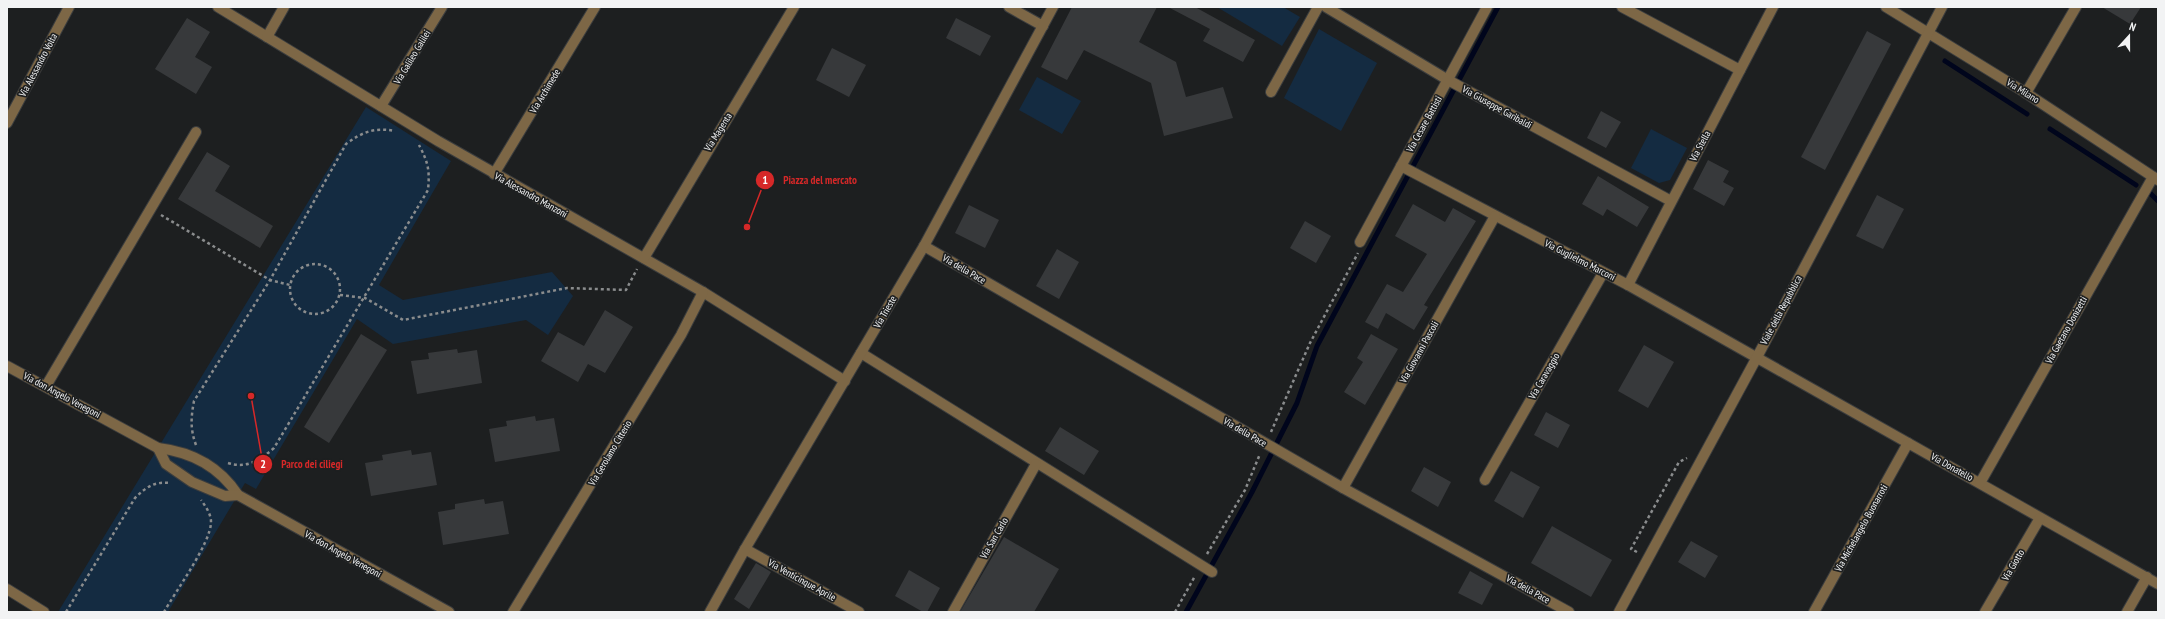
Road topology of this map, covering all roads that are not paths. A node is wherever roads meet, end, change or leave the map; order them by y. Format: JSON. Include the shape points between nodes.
{"nodes":[{"id":1,"x":69,"y":7,"type":"edge"},
{"id":2,"x":218,"y":7,"type":"edge"},
{"id":3,"x":284,"y":7,"type":"edge"},
{"id":4,"x":442,"y":7,"type":"edge"},
{"id":5,"x":595,"y":7,"type":"edge"},
{"id":6,"x":794,"y":7,"type":"edge"},
{"id":7,"x":1009,"y":7,"type":"edge"},
{"id":8,"x":1053,"y":7,"type":"edge"},
{"id":9,"x":1318,"y":7,"type":"edge"},
{"id":10,"x":1326,"y":7,"type":"edge"},
{"id":11,"x":1487,"y":7,"type":"edge"},
{"id":12,"x":1622,"y":7,"type":"edge"},
{"id":13,"x":1773,"y":7,"type":"edge"},
{"id":14,"x":1886,"y":7,"type":"edge"},
{"id":15,"x":1942,"y":7,"type":"edge"},
{"id":16,"x":2076,"y":7,"type":"edge"},
{"id":17,"x":1043,"y":26,"type":"junction"},
{"id":18,"x":1927,"y":32,"type":"junction"},
{"id":19,"x":266,"y":37,"type":"junction"},
{"id":20,"x":1740,"y":70,"type":"junction"},
{"id":21,"x":1449,"y":81,"type":"junction"},
{"id":22,"x":1271,"y":92,"type":"dead end"},
{"id":23,"x":2026,"y":93,"type":"junction"},
{"id":24,"x":381,"y":106,"type":"junction"},
{"id":25,"x":7,"y":123,"type":"edge"},
{"id":26,"x":196,"y":132,"type":"dead end"},
{"id":27,"x":1402,"y":167,"type":"junction"},
{"id":28,"x":494,"y":174,"type":"junction"},
{"id":29,"x":2155,"y":178,"type":"edge"},
{"id":30,"x":1672,"y":201,"type":"junction"},
{"id":31,"x":1495,"y":216,"type":"junction"},
{"id":32,"x":1360,"y":242,"type":"road end"},
{"id":33,"x":924,"y":246,"type":"junction"},
{"id":34,"x":644,"y":258,"type":"junction"},
{"id":35,"x":1604,"y":273,"type":"junction"},
{"id":36,"x":1628,"y":285,"type":"junction"},
{"id":37,"x":703,"y":292,"type":"junction"},
{"id":38,"x":861,"y":353,"type":"junction"},
{"id":39,"x":1756,"y":359,"type":"junction"},
{"id":40,"x":7,"y":366,"type":"edge"},
{"id":41,"x":845,"y":381,"type":"junction"},
{"id":42,"x":46,"y":386,"type":"junction"},
{"id":43,"x":1908,"y":443,"type":"junction"},
{"id":44,"x":158,"y":448,"type":"junction"},
{"id":45,"x":1036,"y":464,"type":"junction"},
{"id":46,"x":1485,"y":480,"type":"dead end"},
{"id":47,"x":1980,"y":483,"type":"junction"},
{"id":48,"x":1343,"y":488,"type":"junction"},
{"id":49,"x":238,"y":495,"type":"junction"},
{"id":50,"x":2040,"y":518,"type":"junction"},
{"id":51,"x":745,"y":549,"type":"junction"},
{"id":52,"x":1206,"y":568,"type":"road end"},
{"id":53,"x":2147,"y":577,"type":"junction"},
{"id":54,"x":2158,"y":584,"type":"edge"},
{"id":55,"x":7,"y":589,"type":"edge"},
{"id":56,"x":44,"y":612,"type":"edge"},
{"id":57,"x":449,"y":612,"type":"edge"},
{"id":58,"x":513,"y":612,"type":"edge"},
{"id":59,"x":710,"y":612,"type":"edge"},
{"id":60,"x":859,"y":612,"type":"edge"},
{"id":61,"x":952,"y":612,"type":"edge"},
{"id":62,"x":1569,"y":612,"type":"edge"},
{"id":63,"x":1619,"y":612,"type":"edge"},
{"id":64,"x":1814,"y":612,"type":"edge"},
{"id":65,"x":1985,"y":612,"type":"edge"},
{"id":66,"x":2128,"y":612,"type":"edge"}],
"edges":[{"from":1,"to":25,"type":"street","name":"Via Alessandro Volta"},
{"from":2,"to":19,"type":"street","name":"Via Alessandro Manzoni"},
{"from":3,"to":19,"type":"street"},
{"from":4,"to":24,"type":"street","name":"Via Galileo Galilei"},
{"from":5,"to":28,"type":"street","name":"Via Archimede"},
{"from":6,"to":34,"type":"street","name":"Via Magenta"},
{"from":7,"to":17,"type":"street"},
{"from":8,"to":17,"type":"street","name":"Via Trieste"},
{"from":9,"to":22,"type":"street"},
{"from":10,"to":21,"type":"street","name":"Via Giuseppe Garibaldi"},
{"from":11,"to":21,"type":"street","name":"Via Cesare Battisti"},
{"from":12,"to":20,"type":"street"},
{"from":13,"to":20,"type":"street","name":"Via Stella"},
{"from":14,"to":18,"type":"street","name":"Via Milano"},
{"from":15,"to":18,"type":"street","name":"Viale della Repubblica"},
{"from":16,"to":23,"type":"street"},
{"from":17,"to":33,"type":"street","name":"Via Trieste"},
{"from":18,"to":23,"type":"street","name":"Via Milano"},
{"from":18,"to":39,"type":"street","name":"Viale della Repubblica"},
{"from":19,"to":24,"type":"street","name":"Via Alessandro Manzoni"},
{"from":20,"to":30,"type":"street","name":"Via Stella"},
{"from":21,"to":27,"type":"street","name":"Via Cesare Battisti"},
{"from":21,"to":30,"type":"street","name":"Via Giuseppe Garibaldi"},
{"from":23,"to":29,"type":"street","name":"Via Milano"},
{"from":24,"to":28,"type":"street","name":"Via Alessandro Manzoni","via":[[410,129]]},
{"from":26,"to":42,"type":"street"},
{"from":27,"to":31,"type":"street","name":"Via Guglielmo Marconi"},
{"from":27,"to":32,"type":"street","name":"Via Cesare Battisti"},
{"from":28,"to":34,"type":"street","name":"Via Alessandro Manzoni"},
{"from":29,"to":47,"type":"street","name":"Via Gaetano Donizetti"},
{"from":30,"to":36,"type":"street","name":"Via Stella"},
{"from":31,"to":35,"type":"street","name":"Via Guglielmo Marconi"},
{"from":31,"to":48,"type":"street","name":"Via Giovanni Pascoli"},
{"from":33,"to":38,"type":"street","name":"Via Trieste"},
{"from":33,"to":48,"type":"street","name":"Via della Pace"},
{"from":34,"to":37,"type":"street","name":"Via Alessandro Manzoni"},
{"from":35,"to":36,"type":"street","name":"Via Guglielmo Marconi"},
{"from":35,"to":46,"type":"street","name":"Via Caravaggio"},
{"from":36,"to":39,"type":"street","name":"Via Guglielmo Marconi"},
{"from":37,"to":41,"type":"street","name":"Via Alessandro Manzoni"},
{"from":37,"to":58,"type":"street","name":"Via Gerolamo Citterio","via":[[681,335]]},
{"from":38,"to":41,"type":"street","name":"Via Trieste"},
{"from":38,"to":45,"type":"street"},
{"from":39,"to":43,"type":"street","name":"Via Donatello"},
{"from":39,"to":63,"type":"street","name":"Viale della Repubblica"},
{"from":40,"to":42,"type":"street","name":"Via don Angelo Venegoni"},
{"from":41,"to":51,"type":"street","name":"Via Trieste"},
{"from":42,"to":44,"type":"street","name":"Via don Angelo Venegoni"},
{"from":43,"to":47,"type":"street","name":"Via Donatello"},
{"from":43,"to":64,"type":"street","name":"Via Michelangelo Buonarroti"},
{"from":44,"to":49,"type":"street","name":"Via don Angelo Venegoni","via":[[176,450],[207,463],[228,480]]},
{"from":44,"to":49,"type":"street","name":"Via don Angelo Venegoni","via":[[166,464],[190,486],[225,496]]},
{"from":45,"to":52,"type":"street"},
{"from":45,"to":61,"type":"street","name":"Via San Carlo"},
{"from":47,"to":50,"type":"street","name":"Via Donatello"},
{"from":48,"to":62,"type":"street","name":"Via della Pace"},
{"from":49,"to":57,"type":"street","name":"Via don Angelo Venegoni"},
{"from":50,"to":53,"type":"street","name":"Via Donatello"},
{"from":50,"to":65,"type":"street","name":"Via Giotto"},
{"from":51,"to":59,"type":"street","name":"Via Trieste"},
{"from":51,"to":60,"type":"street","name":"Via Venticinque Aprile"},
{"from":53,"to":54,"type":"street","name":"Via Donatello"},
{"from":53,"to":66,"type":"street"},
{"from":55,"to":56,"type":"street"}]}
